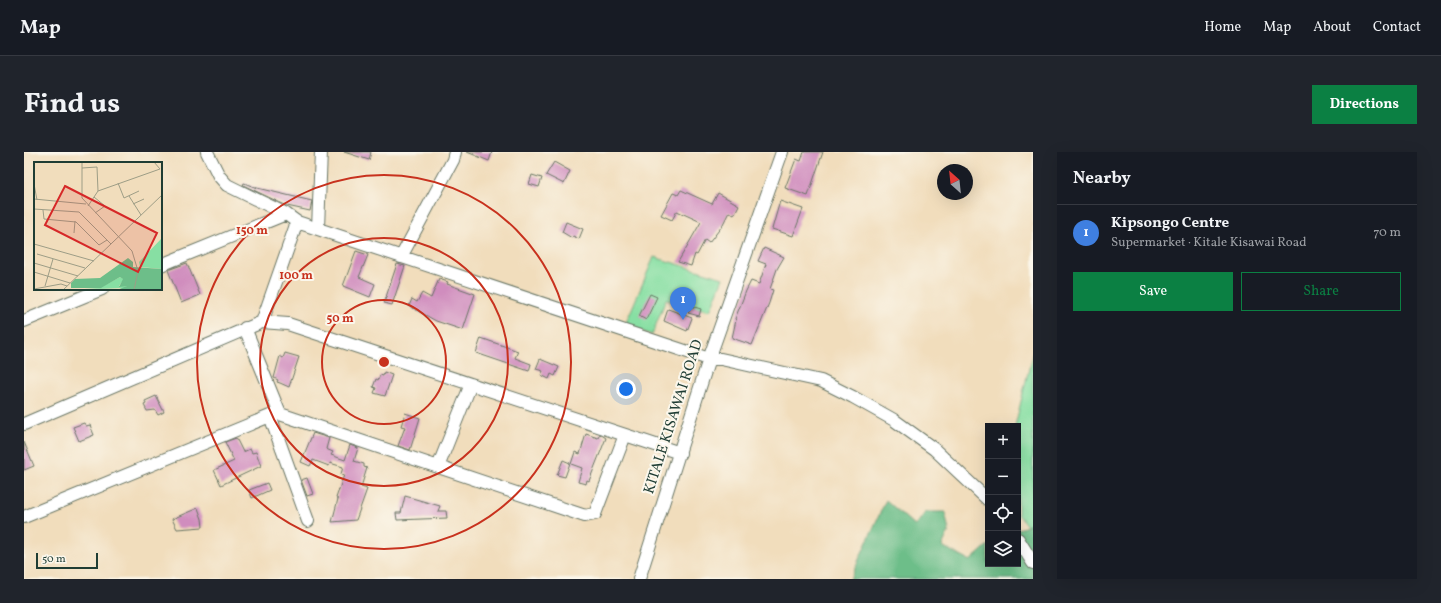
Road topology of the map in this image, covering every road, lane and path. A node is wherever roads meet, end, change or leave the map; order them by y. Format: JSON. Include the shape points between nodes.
{"nodes":[{"id":1,"x":207,"y":152,"type":"edge"},
{"id":2,"x":321,"y":152,"type":"edge"},
{"id":3,"x":455,"y":152,"type":"edge"},
{"id":4,"x":782,"y":152,"type":"edge"},
{"id":5,"x":286,"y":214,"type":"junction"},
{"id":6,"x":296,"y":222,"type":"junction"},
{"id":7,"x":318,"y":228,"type":"junction"},
{"id":8,"x":401,"y":257,"type":"junction"},
{"id":9,"x":162,"y":265,"type":"edge"},
{"id":10,"x":100,"y":290,"type":"edge"},
{"id":11,"x":24,"y":321,"type":"edge"},
{"id":12,"x":262,"y":322,"type":"junction"},
{"id":13,"x":245,"y":328,"type":"junction"},
{"id":14,"x":709,"y":359,"type":"junction"},
{"id":15,"x":471,"y":384,"type":"junction"},
{"id":16,"x":275,"y":415,"type":"junction"},
{"id":17,"x":24,"y":424,"type":"edge"},
{"id":18,"x":625,"y":435,"type":"junction"},
{"id":19,"x":680,"y":453,"type":"junction"},
{"id":20,"x":438,"y":467,"type":"junction"},
{"id":21,"x":985,"y":497,"type":"edge"},
{"id":22,"x":24,"y":517,"type":"edge"},
{"id":23,"x":308,"y":521,"type":"dead end"},
{"id":24,"x":1021,"y":545,"type":"edge"},
{"id":25,"x":1033,"y":564,"type":"edge"},
{"id":26,"x":639,"y":579,"type":"edge"}],
"edges":[{"from":1,"to":5,"type":"street","via":[[226,185]]},
{"from":2,"to":7,"type":"street"},
{"from":3,"to":8,"type":"street"},
{"from":4,"to":14,"type":"street","name":"KITALE KISAWAI ROAD"},
{"from":5,"to":6,"type":"street"},
{"from":5,"to":9,"type":"street"},
{"from":6,"to":7,"type":"street"},
{"from":6,"to":12,"type":"street"},
{"from":7,"to":8,"type":"street"},
{"from":8,"to":14,"type":"street"},
{"from":10,"to":11,"type":"street"},
{"from":12,"to":13,"type":"street"},
{"from":12,"to":15,"type":"street","via":[[288,324]]},
{"from":13,"to":16,"type":"street"},
{"from":13,"to":17,"type":"street"},
{"from":14,"to":19,"type":"street","name":"KITALE KISAWAI ROAD"},
{"from":14,"to":21,"type":"street","via":[[721,359],[821,381],[834,387],[894,420],[934,449]]},
{"from":15,"to":18,"type":"street"},
{"from":15,"to":20,"type":"street"},
{"from":16,"to":20,"type":"street"},
{"from":16,"to":22,"type":"street"},
{"from":16,"to":23,"type":"street"},
{"from":18,"to":19,"type":"street"},
{"from":18,"to":20,"type":"street","via":[[596,514],[585,516]]},
{"from":19,"to":26,"type":"street","name":"KITALE KISAWAI ROAD"},
{"from":24,"to":25,"type":"street"}]}
